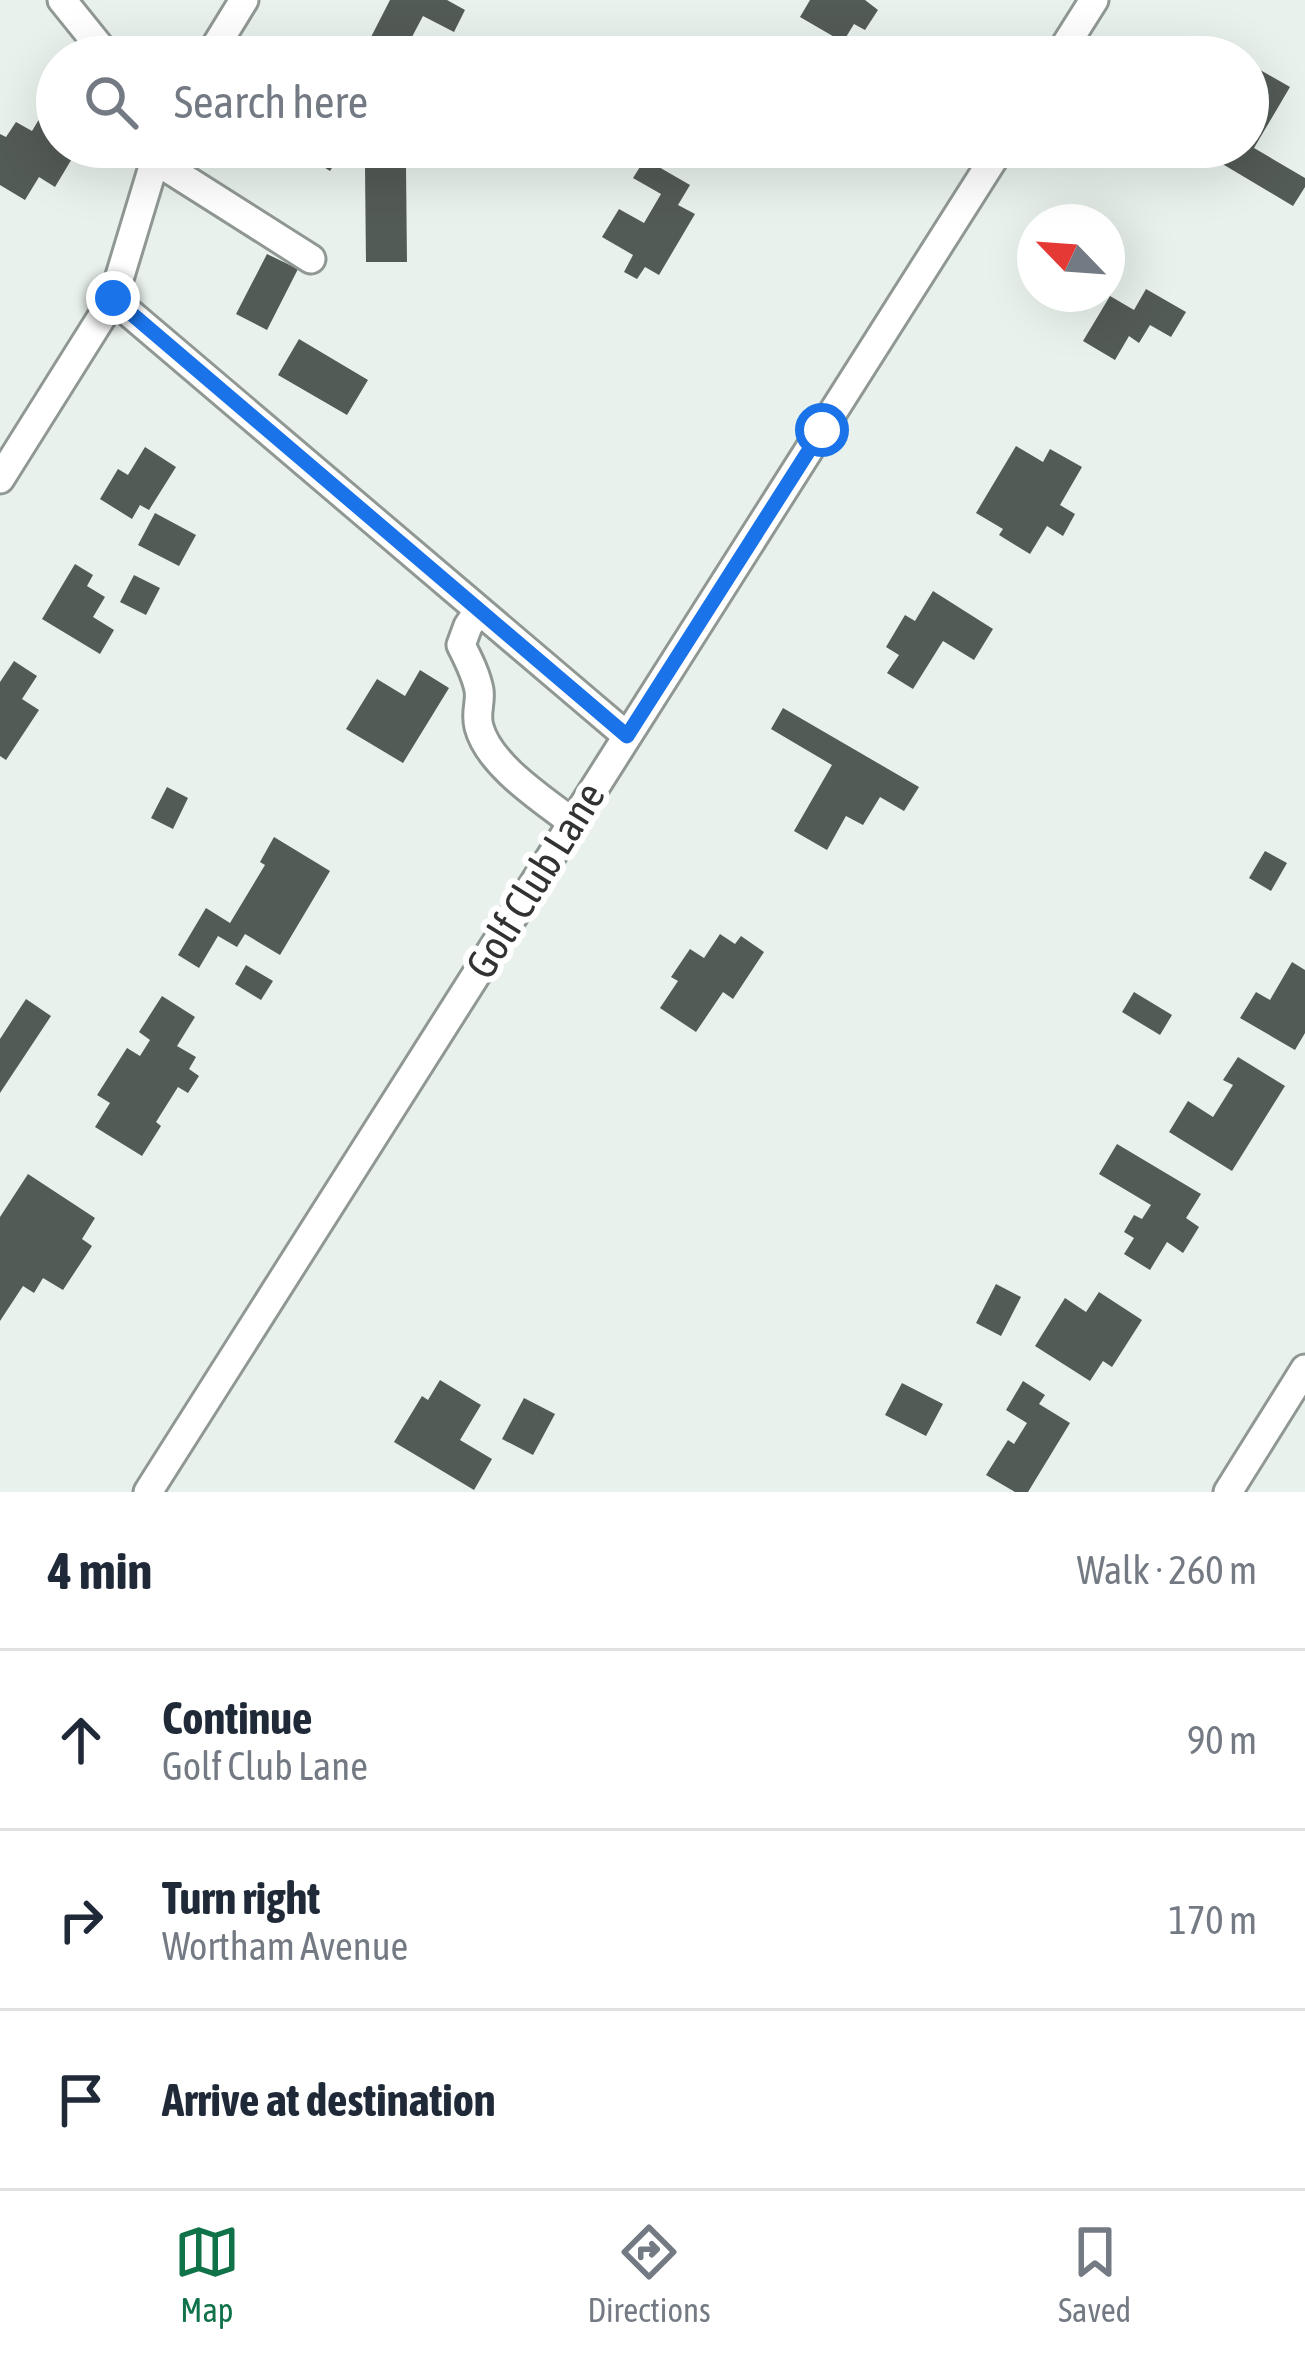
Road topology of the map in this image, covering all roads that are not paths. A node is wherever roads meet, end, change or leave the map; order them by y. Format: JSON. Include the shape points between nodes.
{"nodes":[{"id":1,"x":62,"y":0,"type":"edge"},
{"id":2,"x":244,"y":0,"type":"edge"},
{"id":3,"x":1094,"y":0,"type":"edge"},
{"id":4,"x":91,"y":36,"type":"edge"},
{"id":5,"x":222,"y":36,"type":"edge"},
{"id":6,"x":1071,"y":36,"type":"edge"},
{"id":7,"x":152,"y":168,"type":"edge"},
{"id":8,"x":179,"y":168,"type":"edge"},
{"id":9,"x":988,"y":168,"type":"edge"},
{"id":10,"x":311,"y":259,"type":"dead end"},
{"id":11,"x":113,"y":298,"type":"junction"},
{"id":12,"x":0,"y":479,"type":"edge"},
{"id":13,"x":479,"y":610,"type":"junction"},
{"id":14,"x":627,"y":736,"type":"junction"},
{"id":15,"x":572,"y":822,"type":"junction"},
{"id":16,"x":1305,"y":1369,"type":"edge"},
{"id":17,"x":148,"y":1492,"type":"edge"},
{"id":18,"x":1228,"y":1492,"type":"edge"}],
"edges":[{"from":1,"to":4,"type":"street"},
{"from":2,"to":5,"type":"street"},
{"from":3,"to":6,"type":"street"},
{"from":7,"to":11,"type":"street"},
{"from":8,"to":10,"type":"street"},
{"from":9,"to":14,"type":"street","name":"Golf Club Lane"},
{"from":11,"to":12,"type":"street"},
{"from":11,"to":13,"type":"street"},
{"from":13,"to":14,"type":"street"},
{"from":13,"to":15,"type":"street","via":[[461,645],[480,695],[481,735],[495,758]]},
{"from":14,"to":15,"type":"street","name":"Golf Club Lane"},
{"from":15,"to":17,"type":"street","name":"Golf Club Lane"},
{"from":16,"to":18,"type":"street"}]}
